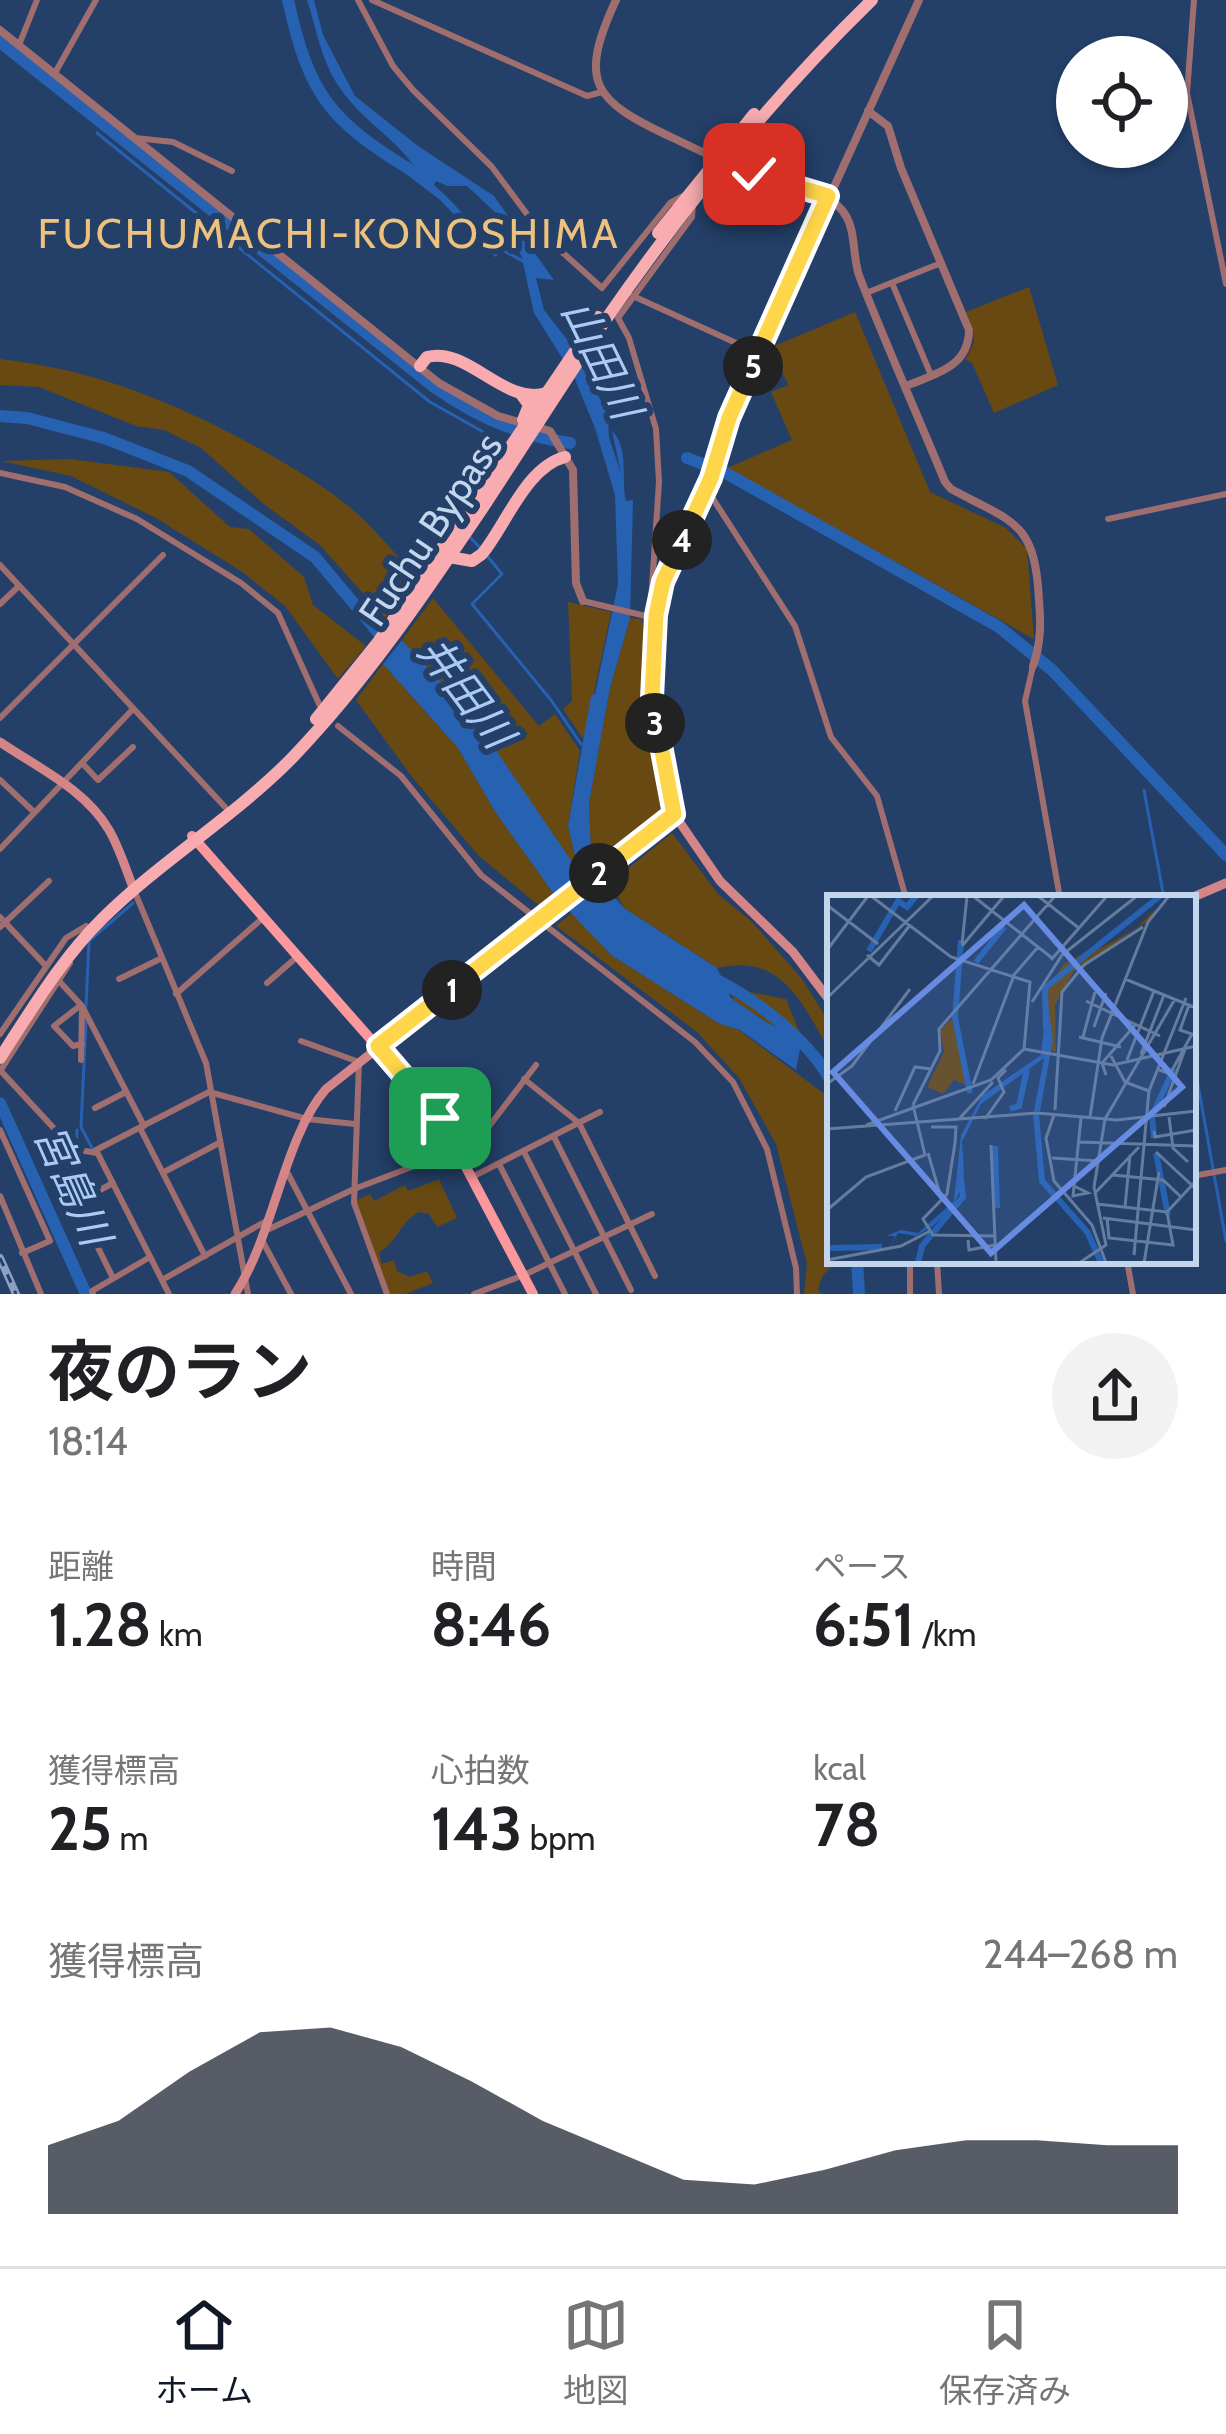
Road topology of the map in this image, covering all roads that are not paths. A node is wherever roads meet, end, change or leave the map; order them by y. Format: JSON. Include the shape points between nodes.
{"nodes":[{"id":1,"x":37,"y":0,"type":"edge"},
{"id":2,"x":96,"y":0,"type":"edge"},
{"id":3,"x":358,"y":0,"type":"edge"},
{"id":4,"x":372,"y":0,"type":"edge"},
{"id":5,"x":616,"y":0,"type":"edge"},
{"id":6,"x":863,"y":0,"type":"edge"},
{"id":7,"x":872,"y":0,"type":"edge"},
{"id":8,"x":919,"y":0,"type":"edge"},
{"id":9,"x":1194,"y":0,"type":"edge"},
{"id":10,"x":0,"y":30,"type":"edge"},
{"id":11,"x":19,"y":45,"type":"junction"},
{"id":12,"x":55,"y":73,"type":"junction"},
{"id":13,"x":602,"y":92,"type":"junction"},
{"id":14,"x":868,"y":111,"type":"junction"},
{"id":15,"x":135,"y":138,"type":"junction"},
{"id":16,"x":720,"y":159,"type":"junction"},
{"id":17,"x":232,"y":171,"type":"dead end"},
{"id":18,"x":828,"y":196,"type":"junction"},
{"id":19,"x":689,"y":199,"type":"junction"},
{"id":20,"x":940,"y":263,"type":"junction"},
{"id":21,"x":892,"y":283,"type":"junction"},
{"id":22,"x":1226,"y":284,"type":"edge"},
{"id":23,"x":866,"y":293,"type":"junction"},
{"id":24,"x":633,"y":296,"type":"junction"},
{"id":25,"x":600,"y":321,"type":"junction"},
{"id":26,"x":758,"y":353,"type":"junction"},
{"id":27,"x":421,"y":366,"type":"junction"},
{"id":28,"x":931,"y":375,"type":"junction"},
{"id":29,"x":906,"y":386,"type":"junction"},
{"id":30,"x":547,"y":393,"type":"junction"},
{"id":31,"x":521,"y":394,"type":"junction"},
{"id":32,"x":564,"y":454,"type":"junction"},
{"id":33,"x":502,"y":458,"type":"junction"},
{"id":34,"x":0,"y":473,"type":"edge"},
{"id":35,"x":706,"y":488,"type":"junction"},
{"id":36,"x":1226,"y":494,"type":"edge"},
{"id":37,"x":486,"y":503,"type":"junction"},
{"id":38,"x":1108,"y":519,"type":"dead end"},
{"id":39,"x":482,"y":554,"type":"junction"},
{"id":40,"x":163,"y":555,"type":"dead end"},
{"id":41,"x":449,"y":557,"type":"junction"},
{"id":42,"x":0,"y":565,"type":"edge"},
{"id":43,"x":19,"y":586,"type":"junction"},
{"id":44,"x":583,"y":601,"type":"joint"},
{"id":45,"x":1,"y":602,"type":"edge"},
{"id":46,"x":648,"y":617,"type":"junction"},
{"id":47,"x":73,"y":645,"type":"junction"},
{"id":48,"x":1033,"y":666,"type":"joint"},
{"id":49,"x":652,"y":670,"type":"junction"},
{"id":50,"x":339,"y":699,"type":"junction"},
{"id":51,"x":319,"y":704,"type":"dead end"},
{"id":52,"x":133,"y":709,"type":"junction"},
{"id":53,"x":0,"y":718,"type":"edge"},
{"id":54,"x":338,"y":726,"type":"dead end"},
{"id":55,"x":0,"y":742,"type":"edge"},
{"id":56,"x":133,"y":747,"type":"dead end"},
{"id":57,"x":82,"y":763,"type":"junction"},
{"id":58,"x":0,"y":780,"type":"edge"},
{"id":59,"x":62,"y":782,"type":"junction"},
{"id":60,"x":225,"y":807,"type":"junction"},
{"id":61,"x":34,"y":812,"type":"junction"},
{"id":62,"x":671,"y":816,"type":"junction"},
{"id":63,"x":194,"y":839,"type":"junction"},
{"id":64,"x":0,"y":849,"type":"edge"},
{"id":65,"x":49,"y":881,"type":"dead end"},
{"id":66,"x":1226,"y":883,"type":"edge"},
{"id":67,"x":133,"y":887,"type":"junction"},
{"id":68,"x":905,"y":895,"type":"edge"},
{"id":69,"x":1059,"y":895,"type":"edge"},
{"id":70,"x":1196,"y":896,"type":"edge"},
{"id":71,"x":264,"y":917,"type":"junction"},
{"id":72,"x":539,"y":920,"type":"junction"},
{"id":73,"x":2,"y":922,"type":"edge"},
{"id":74,"x":88,"y":928,"type":"junction"},
{"id":75,"x":298,"y":956,"type":"junction"},
{"id":76,"x":160,"y":958,"type":"junction"},
{"id":77,"x":46,"y":966,"type":"junction"},
{"id":78,"x":119,"y":979,"type":"dead end"},
{"id":79,"x":59,"y":981,"type":"junction"},
{"id":80,"x":267,"y":983,"type":"dead end"},
{"id":81,"x":176,"y":994,"type":"junction"},
{"id":82,"x":827,"y":999,"type":"edge"},
{"id":83,"x":82,"y":1005,"type":"junction"},
{"id":84,"x":0,"y":1034,"type":"edge"},
{"id":85,"x":302,"y":1041,"type":"dead end"},
{"id":86,"x":82,"y":1045,"type":"junction"},
{"id":87,"x":378,"y":1046,"type":"junction"},
{"id":88,"x":1,"y":1051,"type":"edge"},
{"id":89,"x":81,"y":1060,"type":"dead end"},
{"id":90,"x":358,"y":1062,"type":"junction"},
{"id":91,"x":536,"y":1064,"type":"dead end"},
{"id":92,"x":0,"y":1070,"type":"edge"},
{"id":93,"x":524,"y":1079,"type":"junction"},
{"id":94,"x":126,"y":1092,"type":"junction"},
{"id":95,"x":209,"y":1092,"type":"junction"},
{"id":96,"x":95,"y":1108,"type":"dead end"},
{"id":97,"x":600,"y":1112,"type":"dead end"},
{"id":98,"x":308,"y":1119,"type":"junction"},
{"id":99,"x":578,"y":1123,"type":"junction"},
{"id":100,"x":355,"y":1124,"type":"junction"},
{"id":101,"x":142,"y":1127,"type":"junction"},
{"id":102,"x":0,"y":1130,"type":"edge"},
{"id":103,"x":554,"y":1137,"type":"junction"},
{"id":104,"x":219,"y":1143,"type":"junction"},
{"id":105,"x":459,"y":1148,"type":"junction"},
{"id":106,"x":524,"y":1152,"type":"junction"},
{"id":107,"x":98,"y":1153,"type":"junction"},
{"id":108,"x":499,"y":1164,"type":"junction"},
{"id":109,"x":1226,"y":1170,"type":"edge"},
{"id":110,"x":287,"y":1172,"type":"junction"},
{"id":111,"x":163,"y":1173,"type":"junction"},
{"id":112,"x":1196,"y":1175,"type":"edge"},
{"id":113,"x":474,"y":1176,"type":"junction"},
{"id":114,"x":113,"y":1183,"type":"junction"},
{"id":115,"x":354,"y":1190,"type":"junction"},
{"id":116,"x":0,"y":1196,"type":"edge"},
{"id":117,"x":308,"y":1213,"type":"junction"},
{"id":118,"x":652,"y":1214,"type":"dead end"},
{"id":119,"x":271,"y":1217,"type":"junction"},
{"id":120,"x":629,"y":1225,"type":"junction"},
{"id":121,"x":267,"y":1230,"type":"junction"},
{"id":122,"x":604,"y":1237,"type":"junction"},
{"id":123,"x":237,"y":1239,"type":"junction"},
{"id":124,"x":263,"y":1242,"type":"junction"},
{"id":125,"x":575,"y":1251,"type":"junction"},
{"id":126,"x":22,"y":1253,"type":"junction"},
{"id":127,"x":205,"y":1256,"type":"junction"},
{"id":128,"x":150,"y":1257,"type":"junction"},
{"id":129,"x":549,"y":1263,"type":"junction"},
{"id":130,"x":937,"y":1264,"type":"edge"},
{"id":131,"x":1127,"y":1264,"type":"edge"},
{"id":132,"x":524,"y":1275,"type":"junction"},
{"id":133,"x":655,"y":1276,"type":"dead end"},
{"id":134,"x":113,"y":1278,"type":"junction"},
{"id":135,"x":162,"y":1280,"type":"junction"},
{"id":136,"x":244,"y":1280,"type":"junction"},
{"id":137,"x":496,"y":1290,"type":"edge"},
{"id":138,"x":631,"y":1290,"type":"dead end"},
{"id":139,"x":89,"y":1292,"type":"edge"},
{"id":140,"x":40,"y":1294,"type":"edge"},
{"id":141,"x":169,"y":1294,"type":"edge"},
{"id":142,"x":235,"y":1294,"type":"edge"},
{"id":143,"x":248,"y":1294,"type":"edge"},
{"id":144,"x":291,"y":1294,"type":"edge"},
{"id":145,"x":351,"y":1294,"type":"edge"},
{"id":146,"x":387,"y":1294,"type":"edge"},
{"id":147,"x":474,"y":1294,"type":"edge"},
{"id":148,"x":533,"y":1294,"type":"edge"},
{"id":149,"x":565,"y":1294,"type":"edge"},
{"id":150,"x":596,"y":1294,"type":"edge"},
{"id":151,"x":797,"y":1294,"type":"edge"},
{"id":152,"x":939,"y":1294,"type":"edge"},
{"id":153,"x":1132,"y":1294,"type":"edge"}],
"edges":[{"from":1,"to":11,"type":"street"},
{"from":2,"to":12,"type":"street"},
{"from":3,"to":19,"type":"street","via":[[413,90],[492,167],[541,233],[602,288],[670,202]]},
{"from":4,"to":13,"type":"street","via":[[587,96]]},
{"from":5,"to":13,"type":"street","via":[[594,61]]},
{"from":6,"to":16,"type":"highway","name":"Fuchu Bypass"},
{"from":7,"to":16,"type":"highway","name":"Fuchu Bypass"},
{"from":8,"to":14,"type":"street"},
{"from":9,"to":22,"type":"street","via":[[1187,93]]},
{"from":10,"to":11,"type":"street"},
{"from":11,"to":12,"type":"street"},
{"from":12,"to":15,"type":"street"},
{"from":13,"to":16,"type":"street","via":[[619,112]]},
{"from":14,"to":18,"type":"street"},
{"from":14,"to":20,"type":"street","via":[[888,126]]},
{"from":15,"to":17,"type":"street","via":[[172,142]]},
{"from":15,"to":27,"type":"street"},
{"from":16,"to":18,"type":"street"},
{"from":16,"to":19,"type":"highway","name":"Fuchu Bypass"},
{"from":18,"to":23,"type":"street","via":[[850,225]]},
{"from":18,"to":26,"type":"street"},
{"from":19,"to":24,"type":"street","via":[[692,217]]},
{"from":19,"to":25,"type":"highway","name":"Fuchu Bypass"},
{"from":20,"to":21,"type":"street"},
{"from":20,"to":28,"type":"street","via":[[970,330],[956,364]]},
{"from":21,"to":23,"type":"street"},
{"from":21,"to":28,"type":"street"},
{"from":23,"to":29,"type":"street"},
{"from":24,"to":26,"type":"street"},
{"from":24,"to":46,"type":"street","via":[[619,318],[656,429],[659,465]]},
{"from":25,"to":30,"type":"highway","name":"Fuchu Bypass","bridge":true},
{"from":25,"to":37,"type":"highway","name":"Fuchu Bypass","bridge":true},
{"from":26,"to":35,"type":"street"},
{"from":27,"to":31,"type":"highway","via":[[441,354]]},
{"from":27,"to":32,"type":"street","via":[[468,402],[550,431]]},
{"from":28,"to":29,"type":"street"},
{"from":29,"to":48,"type":"street","via":[[945,482],[1013,523],[1034,550],[1041,635]]},
{"from":30,"to":31,"type":"highway","bridge":true},
{"from":30,"to":33,"type":"highway","name":"Fuchu Bypass","bridge":true},
{"from":31,"to":33,"type":"highway","bridge":true,"via":[[528,411]]},
{"from":32,"to":39,"type":"highway","via":[[531,484]]},
{"from":32,"to":44,"type":"street","via":[[574,484]]},
{"from":33,"to":50,"type":"highway","name":"Fuchu Bypass","bridge":true},
{"from":34,"to":51,"type":"street","via":[[65,487],[137,519],[242,584],[278,613]]},
{"from":35,"to":49,"type":"street","via":[[663,582]]},
{"from":35,"to":68,"type":"street","via":[[795,626],[831,737],[877,796]]},
{"from":36,"to":38,"type":"street"},
{"from":37,"to":39,"type":"highway","via":[[462,547],[466,556]]},
{"from":37,"to":41,"type":"highway","name":"Fuchu Bypass"},
{"from":39,"to":41,"type":"highway","via":[[467,562]]},
{"from":40,"to":47,"type":"street"},
{"from":41,"to":50,"type":"highway","name":"Fuchu Bypass","via":[[385,650]]},
{"from":42,"to":43,"type":"street"},
{"from":43,"to":45,"type":"street"},
{"from":43,"to":47,"type":"street"},
{"from":44,"to":46,"type":"street"},
{"from":46,"to":49,"type":"street"},
{"from":47,"to":52,"type":"street"},
{"from":47,"to":53,"type":"street"},
{"from":48,"to":69,"type":"street","via":[[1025,701]]},
{"from":49,"to":62,"type":"street"},
{"from":50,"to":60,"type":"highway","name":"Fuchu Bypass"},
{"from":50,"to":63,"type":"highway","name":"Fuchu Bypass","via":[[290,760]]},
{"from":52,"to":57,"type":"street"},
{"from":52,"to":60,"type":"street"},
{"from":54,"to":72,"type":"street","via":[[400,776],[481,875]]},
{"from":55,"to":59,"type":"main road"},
{"from":56,"to":57,"type":"street","via":[[98,780]]},
{"from":57,"to":59,"type":"street"},
{"from":58,"to":61,"type":"street"},
{"from":59,"to":61,"type":"street"},
{"from":59,"to":67,"type":"main road","via":[[106,825]]},
{"from":60,"to":63,"type":"highway","name":"Fuchu Bypass"},
{"from":61,"to":64,"type":"street"},
{"from":62,"to":72,"type":"main road"},
{"from":62,"to":82,"type":"main road"},
{"from":63,"to":67,"type":"highway","name":"Fuchu Bypass"},
{"from":63,"to":71,"type":"main road"},
{"from":65,"to":73,"type":"street"},
{"from":66,"to":70,"type":"main road"},
{"from":67,"to":74,"type":"highway","name":"Fuchu Bypass"},
{"from":67,"to":76,"type":"street"},
{"from":71,"to":75,"type":"main road"},
{"from":71,"to":81,"type":"street"},
{"from":72,"to":87,"type":"main road"},
{"from":72,"to":151,"type":"street","via":[[695,1042],[733,1082],[766,1148]]},
{"from":73,"to":77,"type":"street"},
{"from":74,"to":77,"type":"street","via":[[66,938]]},
{"from":74,"to":79,"type":"street"},
{"from":74,"to":88,"type":"highway","name":"Fuchu Bypass"},
{"from":75,"to":80,"type":"street"},
{"from":75,"to":87,"type":"main road"},
{"from":76,"to":78,"type":"street"},
{"from":76,"to":81,"type":"street"},
{"from":77,"to":84,"type":"street"},
{"from":79,"to":83,"type":"street"},
{"from":79,"to":92,"type":"street"},
{"from":81,"to":95,"type":"street","via":[[206,1064]]},
{"from":83,"to":86,"type":"street"},
{"from":83,"to":86,"type":"street","via":[[54,1026]]},
{"from":83,"to":94,"type":"street"},
{"from":85,"to":90,"type":"street"},
{"from":86,"to":89,"type":"street"},
{"from":87,"to":90,"type":"main road"},
{"from":87,"to":105,"type":"main road"},
{"from":90,"to":98,"type":"main road"},
{"from":90,"to":100,"type":"street"},
{"from":91,"to":93,"type":"street"},
{"from":92,"to":107,"type":"street","via":[[73,1149]]},
{"from":93,"to":99,"type":"street"},
{"from":93,"to":105,"type":"street","via":[[477,1142]]},
{"from":94,"to":96,"type":"street"},
{"from":94,"to":101,"type":"street"},
{"from":95,"to":98,"type":"street"},
{"from":95,"to":101,"type":"street"},
{"from":95,"to":104,"type":"street"},
{"from":97,"to":99,"type":"street"},
{"from":98,"to":100,"type":"street"},
{"from":98,"to":110,"type":"main road"},
{"from":99,"to":103,"type":"street"},
{"from":99,"to":120,"type":"street"},
{"from":100,"to":115,"type":"street"},
{"from":101,"to":107,"type":"street"},
{"from":101,"to":111,"type":"street"},
{"from":102,"to":126,"type":"street","via":[[50,1241]]},
{"from":103,"to":106,"type":"street"},
{"from":103,"to":122,"type":"street"},
{"from":104,"to":111,"type":"street"},
{"from":104,"to":123,"type":"street"},
{"from":105,"to":113,"type":"main road"},
{"from":105,"to":115,"type":"street"},
{"from":106,"to":108,"type":"street"},
{"from":106,"to":125,"type":"street"},
{"from":107,"to":114,"type":"street"},
{"from":108,"to":113,"type":"street"},
{"from":108,"to":129,"type":"street"},
{"from":109,"to":112,"type":"street"},
{"from":110,"to":117,"type":"street"},
{"from":110,"to":119,"type":"main road"},
{"from":111,"to":127,"type":"street"},
{"from":113,"to":132,"type":"main road"},
{"from":114,"to":128,"type":"street"},
{"from":114,"to":134,"type":"street","via":[[76,1203]]},
{"from":115,"to":117,"type":"street"},
{"from":115,"to":146,"type":"street"},
{"from":116,"to":126,"type":"street"},
{"from":117,"to":121,"type":"street"},
{"from":117,"to":145,"type":"street"},
{"from":118,"to":120,"type":"street"},
{"from":119,"to":121,"type":"main road"},
{"from":119,"to":123,"type":"street"},
{"from":120,"to":122,"type":"street"},
{"from":120,"to":133,"type":"street"},
{"from":121,"to":124,"type":"main road"},
{"from":122,"to":125,"type":"street"},
{"from":122,"to":138,"type":"street"},
{"from":123,"to":127,"type":"street"},
{"from":123,"to":136,"type":"street"},
{"from":124,"to":136,"type":"main road"},
{"from":124,"to":144,"type":"street"},
{"from":125,"to":129,"type":"street"},
{"from":125,"to":150,"type":"street"},
{"from":126,"to":140,"type":"street"},
{"from":127,"to":135,"type":"street"},
{"from":128,"to":134,"type":"street"},
{"from":128,"to":135,"type":"street"},
{"from":129,"to":132,"type":"street"},
{"from":129,"to":149,"type":"street"},
{"from":130,"to":152,"type":"street"},
{"from":131,"to":153,"type":"street"},
{"from":132,"to":137,"type":"street"},
{"from":132,"to":148,"type":"main road"},
{"from":134,"to":139,"type":"street"},
{"from":135,"to":141,"type":"street"},
{"from":136,"to":142,"type":"main road"},
{"from":136,"to":143,"type":"street"},
{"from":137,"to":147,"type":"street"}]}
